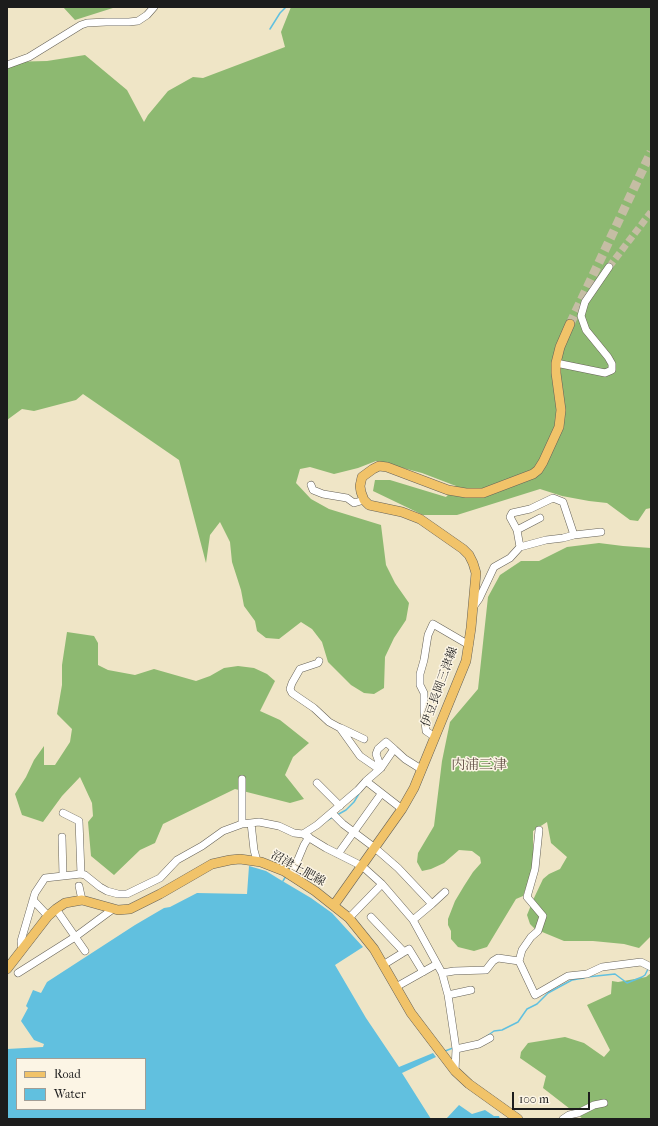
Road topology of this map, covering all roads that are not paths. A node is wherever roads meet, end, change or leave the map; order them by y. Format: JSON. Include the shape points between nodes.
{"nodes":[{"id":1,"x":154,"y":7,"type":"edge"},
{"id":2,"x":7,"y":65,"type":"edge"},
{"id":3,"x":609,"y":267,"type":"tunnel mouth"},
{"id":4,"x":570,"y":324,"type":"tunnel mouth"},
{"id":5,"x":556,"y":363,"type":"junction"},
{"id":6,"x":311,"y":485,"type":"dead end"},
{"id":7,"x":364,"y":500,"type":"junction"},
{"id":8,"x":540,"y":518,"type":"dead end"},
{"id":9,"x":517,"y":530,"type":"junction"},
{"id":10,"x":602,"y":532,"type":"dead end"},
{"id":11,"x":574,"y":535,"type":"junction"},
{"id":12,"x":520,"y":547,"type":"junction"},
{"id":13,"x":474,"y":606,"type":"junction"},
{"id":14,"x":469,"y":644,"type":"junction"},
{"id":15,"x":320,"y":661,"type":"dead end"},
{"id":16,"x":340,"y":728,"type":"junction"},
{"id":17,"x":435,"y":737,"type":"junction"},
{"id":18,"x":364,"y":739,"type":"dead end"},
{"id":19,"x":394,"y":749,"type":"junction"},
{"id":20,"x":380,"y":768,"type":"junction"},
{"id":21,"x":421,"y":769,"type":"junction"},
{"id":22,"x":242,"y":779,"type":"dead end"},
{"id":23,"x":366,"y":781,"type":"junction"},
{"id":24,"x":317,"y":783,"type":"dead end"},
{"id":25,"x":381,"y":794,"type":"junction"},
{"id":26,"x":340,"y":806,"type":"junction"},
{"id":27,"x":402,"y":809,"type":"junction"},
{"id":28,"x":63,"y":813,"type":"dead end"},
{"id":29,"x":332,"y":813,"type":"junction"},
{"id":30,"x":251,"y":823,"type":"junction"},
{"id":31,"x":242,"y":824,"type":"junction"},
{"id":32,"x":539,"y":830,"type":"dead end"},
{"id":33,"x":353,"y":832,"type":"junction"},
{"id":34,"x":306,"y":835,"type":"junction"},
{"id":35,"x":62,"y":837,"type":"dead end"},
{"id":36,"x":375,"y":848,"type":"junction"},
{"id":37,"x":338,"y":854,"type":"junction"},
{"id":38,"x":257,"y":861,"type":"junction"},
{"id":39,"x":362,"y":866,"type":"junction"},
{"id":40,"x":81,"y":874,"type":"junction"},
{"id":41,"x":287,"y":874,"type":"junction"},
{"id":42,"x":63,"y":876,"type":"junction"},
{"id":43,"x":382,"y":884,"type":"junction"},
{"id":44,"x":79,"y":886,"type":"dead end"},
{"id":45,"x":445,"y":892,"type":"dead end"},
{"id":46,"x":33,"y":900,"type":"junction"},
{"id":47,"x":82,"y":900,"type":"junction"},
{"id":48,"x":432,"y":904,"type":"junction"},
{"id":49,"x":334,"y":905,"type":"junction"},
{"id":50,"x":56,"y":909,"type":"junction"},
{"id":51,"x":113,"y":909,"type":"junction"},
{"id":52,"x":48,"y":916,"type":"junction"},
{"id":53,"x":371,"y":917,"type":"dead end"},
{"id":54,"x":349,"y":918,"type":"junction"},
{"id":55,"x":413,"y":920,"type":"junction"},
{"id":56,"x":75,"y":937,"type":"junction"},
{"id":57,"x":22,"y":950,"type":"junction"},
{"id":58,"x":85,"y":951,"type":"dead end"},
{"id":59,"x":404,"y":952,"type":"junction"},
{"id":60,"x":518,"y":961,"type":"junction"},
{"id":61,"x":438,"y":964,"type":"junction"},
{"id":62,"x":383,"y":965,"type":"junction"},
{"id":63,"x":649,"y":967,"type":"edge"},
{"id":64,"x":7,"y":969,"type":"edge"},
{"id":65,"x":423,"y":972,"type":"junction"},
{"id":66,"x":18,"y":973,"type":"dead end"},
{"id":67,"x":442,"y":973,"type":"junction"},
{"id":68,"x":396,"y":987,"type":"junction"},
{"id":69,"x":472,"y":990,"type":"dead end"},
{"id":70,"x":448,"y":995,"type":"junction"},
{"id":71,"x":490,"y":1038,"type":"dead end"},
{"id":72,"x":456,"y":1049,"type":"junction"},
{"id":73,"x":455,"y":1071,"type":"junction"},
{"id":74,"x":604,"y":1103,"type":"dead end"},
{"id":75,"x":518,"y":1119,"type":"edge"},
{"id":76,"x":563,"y":1119,"type":"edge"}],
"edges":[{"from":1,"to":2,"type":"street","via":[[138,21],[81,25],[29,57]]},
{"from":3,"to":5,"type":"street","via":[[585,302],[581,316],[586,330],[608,357],[612,370],[605,373]]},
{"from":4,"to":5,"type":"main road"},
{"from":5,"to":7,"type":"main road","via":[[561,410],[559,427],[544,462],[533,474],[483,493],[466,493],[448,490],[379,466],[362,477],[360,486]]},
{"from":6,"to":7,"type":"street","via":[[313,490],[347,498],[354,503]]},
{"from":7,"to":13,"type":"main road","name":"伊豆長岡三津線","via":[[369,505],[412,515],[463,549],[469,555],[476,573]]},
{"from":8,"to":9,"type":"street"},
{"from":9,"to":11,"type":"street","via":[[510,517],[512,513],[530,509],[553,498],[563,502]]},
{"from":9,"to":12,"type":"street"},
{"from":10,"to":11,"type":"street"},
{"from":11,"to":12,"type":"street"},
{"from":12,"to":13,"type":"street","via":[[510,558],[494,567]]},
{"from":13,"to":14,"type":"main road","name":"伊豆長岡三津線"},
{"from":14,"to":17,"type":"main road","name":"伊豆長岡三津線","via":[[466,661]]},
{"from":14,"to":17,"type":"street","via":[[434,624],[428,635],[420,685],[424,693],[426,731]]},
{"from":15,"to":16,"type":"street","via":[[300,669],[290,688],[297,697]]},
{"from":16,"to":18,"type":"street"},
{"from":16,"to":20,"type":"street","via":[[360,756]]},
{"from":17,"to":21,"type":"main road","name":"伊豆長岡三津線"},
{"from":19,"to":20,"type":"street"},
{"from":19,"to":20,"type":"street","via":[[386,742],[378,749],[376,754]]},
{"from":19,"to":21,"type":"street"},
{"from":20,"to":23,"type":"street"},
{"from":21,"to":27,"type":"main road","name":"伊豆長岡三津線"},
{"from":22,"to":31,"type":"street"},
{"from":23,"to":25,"type":"street"},
{"from":23,"to":26,"type":"street"},
{"from":24,"to":26,"type":"street"},
{"from":25,"to":27,"type":"street"},
{"from":25,"to":33,"type":"street"},
{"from":26,"to":29,"type":"street"},
{"from":27,"to":36,"type":"main road","name":"伊豆長岡三津線"},
{"from":28,"to":40,"type":"street","via":[[79,821]]},
{"from":29,"to":33,"type":"street"},
{"from":29,"to":34,"type":"street"},
{"from":30,"to":31,"type":"street"},
{"from":30,"to":34,"type":"street","via":[[271,824]]},
{"from":30,"to":38,"type":"street"},
{"from":31,"to":40,"type":"street","via":[[223,831],[177,860],[160,878],[127,894],[107,891]]},
{"from":32,"to":60,"type":"street","via":[[535,870],[527,897],[543,916],[538,931],[522,950]]},
{"from":33,"to":36,"type":"street"},
{"from":33,"to":37,"type":"street"},
{"from":34,"to":37,"type":"street"},
{"from":34,"to":41,"type":"street","via":[[304,845]]},
{"from":35,"to":42,"type":"street"},
{"from":36,"to":39,"type":"main road","name":"伊豆長岡三津線"},
{"from":36,"to":48,"type":"street"},
{"from":37,"to":39,"type":"street"},
{"from":38,"to":41,"type":"main road","name":"沼津土肥線"},
{"from":38,"to":51,"type":"main road","name":"沼津土肥線","via":[[240,859],[216,863],[138,905],[123,910]]},
{"from":39,"to":43,"type":"street"},
{"from":39,"to":49,"type":"main road","name":"伊豆長岡三津線"},
{"from":40,"to":42,"type":"street"},
{"from":41,"to":49,"type":"main road","name":"沼津土肥線"},
{"from":42,"to":46,"type":"street","via":[[45,878]]},
{"from":43,"to":54,"type":"street"},
{"from":43,"to":55,"type":"street"},
{"from":44,"to":47,"type":"street"},
{"from":45,"to":48,"type":"street"},
{"from":46,"to":52,"type":"street"},
{"from":46,"to":57,"type":"street","via":[[21,941]]},
{"from":47,"to":50,"type":"main road","via":[[69,902]]},
{"from":47,"to":51,"type":"main road","name":"沼津土肥線"},
{"from":48,"to":55,"type":"street"},
{"from":49,"to":54,"type":"main road","name":"沼津土肥線"},
{"from":50,"to":52,"type":"main road"},
{"from":50,"to":56,"type":"street"},
{"from":51,"to":56,"type":"street"},
{"from":52,"to":57,"type":"main road"},
{"from":53,"to":59,"type":"street"},
{"from":54,"to":62,"type":"main road","name":"沼津土肥線","via":[[374,949]]},
{"from":55,"to":61,"type":"street"},
{"from":56,"to":58,"type":"street"},
{"from":56,"to":66,"type":"street"},
{"from":57,"to":64,"type":"main road"},
{"from":59,"to":62,"type":"street"},
{"from":59,"to":65,"type":"street","via":[[409,949]]},
{"from":60,"to":63,"type":"street","via":[[535,995],[547,991],[568,976],[641,962]]},
{"from":60,"to":67,"type":"street","via":[[498,958],[486,970],[454,970]]},
{"from":61,"to":65,"type":"street"},
{"from":61,"to":67,"type":"street"},
{"from":62,"to":68,"type":"main road","name":"沼津土肥線"},
{"from":65,"to":68,"type":"street"},
{"from":67,"to":70,"type":"street"},
{"from":68,"to":73,"type":"main road","name":"沼津土肥線","via":[[411,1013]]},
{"from":69,"to":70,"type":"street"},
{"from":70,"to":72,"type":"street"},
{"from":71,"to":72,"type":"street","via":[[479,1044]]},
{"from":72,"to":73,"type":"street"},
{"from":73,"to":75,"type":"main road","name":"沼津土肥線","via":[[468,1084]]},
{"from":74,"to":76,"type":"street"}]}
